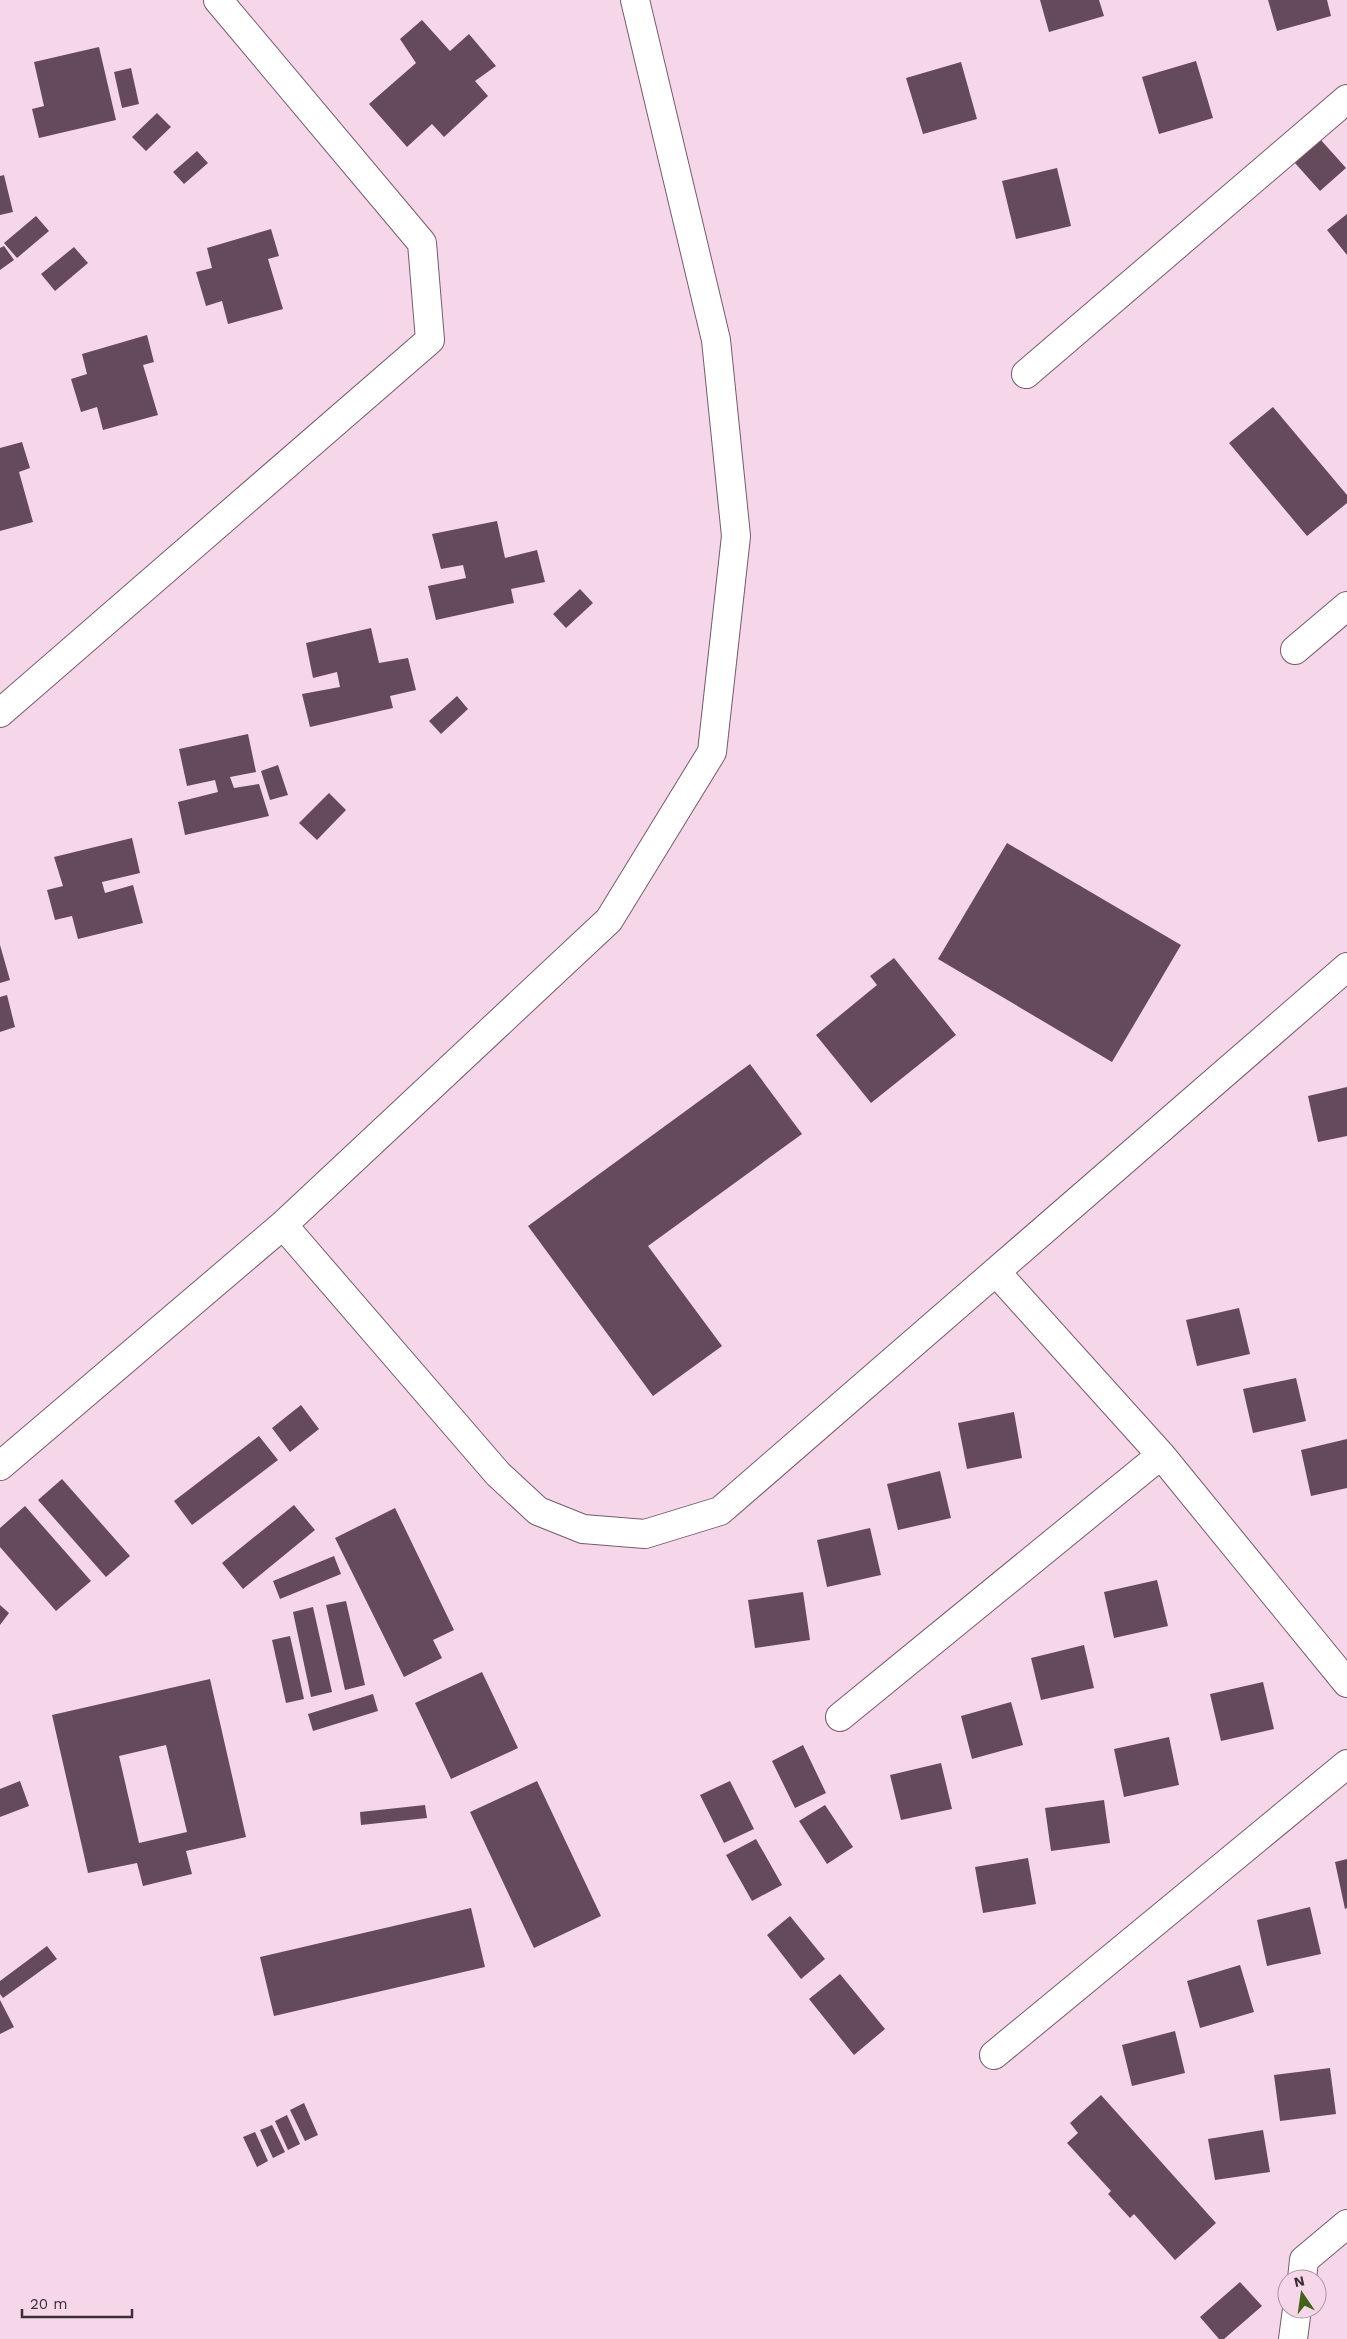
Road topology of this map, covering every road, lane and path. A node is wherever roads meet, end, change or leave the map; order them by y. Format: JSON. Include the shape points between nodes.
{"nodes":[{"id":1,"x":218,"y":0,"type":"edge"},
{"id":2,"x":637,"y":0,"type":"edge"},
{"id":3,"x":1347,"y":99,"type":"edge"},
{"id":4,"x":1026,"y":374,"type":"dead end"},
{"id":5,"x":1347,"y":606,"type":"edge"},
{"id":6,"x":1295,"y":650,"type":"dead end"},
{"id":7,"x":0,"y":713,"type":"edge"},
{"id":8,"x":1347,"y":967,"type":"edge"},
{"id":9,"x":283,"y":1225,"type":"junction"},
{"id":10,"x":996,"y":1272,"type":"junction"},
{"id":11,"x":1161,"y":1455,"type":"junction"},
{"id":12,"x":0,"y":1466,"type":"edge"},
{"id":13,"x":1347,"y":1683,"type":"edge"},
{"id":14,"x":840,"y":1717,"type":"dead end"},
{"id":15,"x":1347,"y":1764,"type":"edge"},
{"id":16,"x":994,"y":2055,"type":"dead end"},
{"id":17,"x":1347,"y":2224,"type":"edge"},
{"id":18,"x":1303,"y":2269,"type":"edge"},
{"id":19,"x":1295,"y":2319,"type":"edge"},
{"id":20,"x":1292,"y":2339,"type":"edge"}],
"edges":[{"from":1,"to":7,"type":"street","via":[[422,243],[430,340]]},
{"from":2,"to":9,"type":"street","via":[[716,340],[736,536],[712,752],[609,920]]},
{"from":3,"to":4,"type":"street"},
{"from":5,"to":6,"type":"street"},
{"from":8,"to":10,"type":"street"},
{"from":9,"to":10,"type":"street","via":[[498,1474],[538,1511],[582,1529],[645,1534],[720,1511]]},
{"from":9,"to":12,"type":"street"},
{"from":10,"to":11,"type":"street"},
{"from":11,"to":13,"type":"street"},
{"from":11,"to":14,"type":"street"},
{"from":15,"to":16,"type":"street"},
{"from":17,"to":18,"type":"street","via":[[1304,2260]]},
{"from":19,"to":20,"type":"street"}]}
